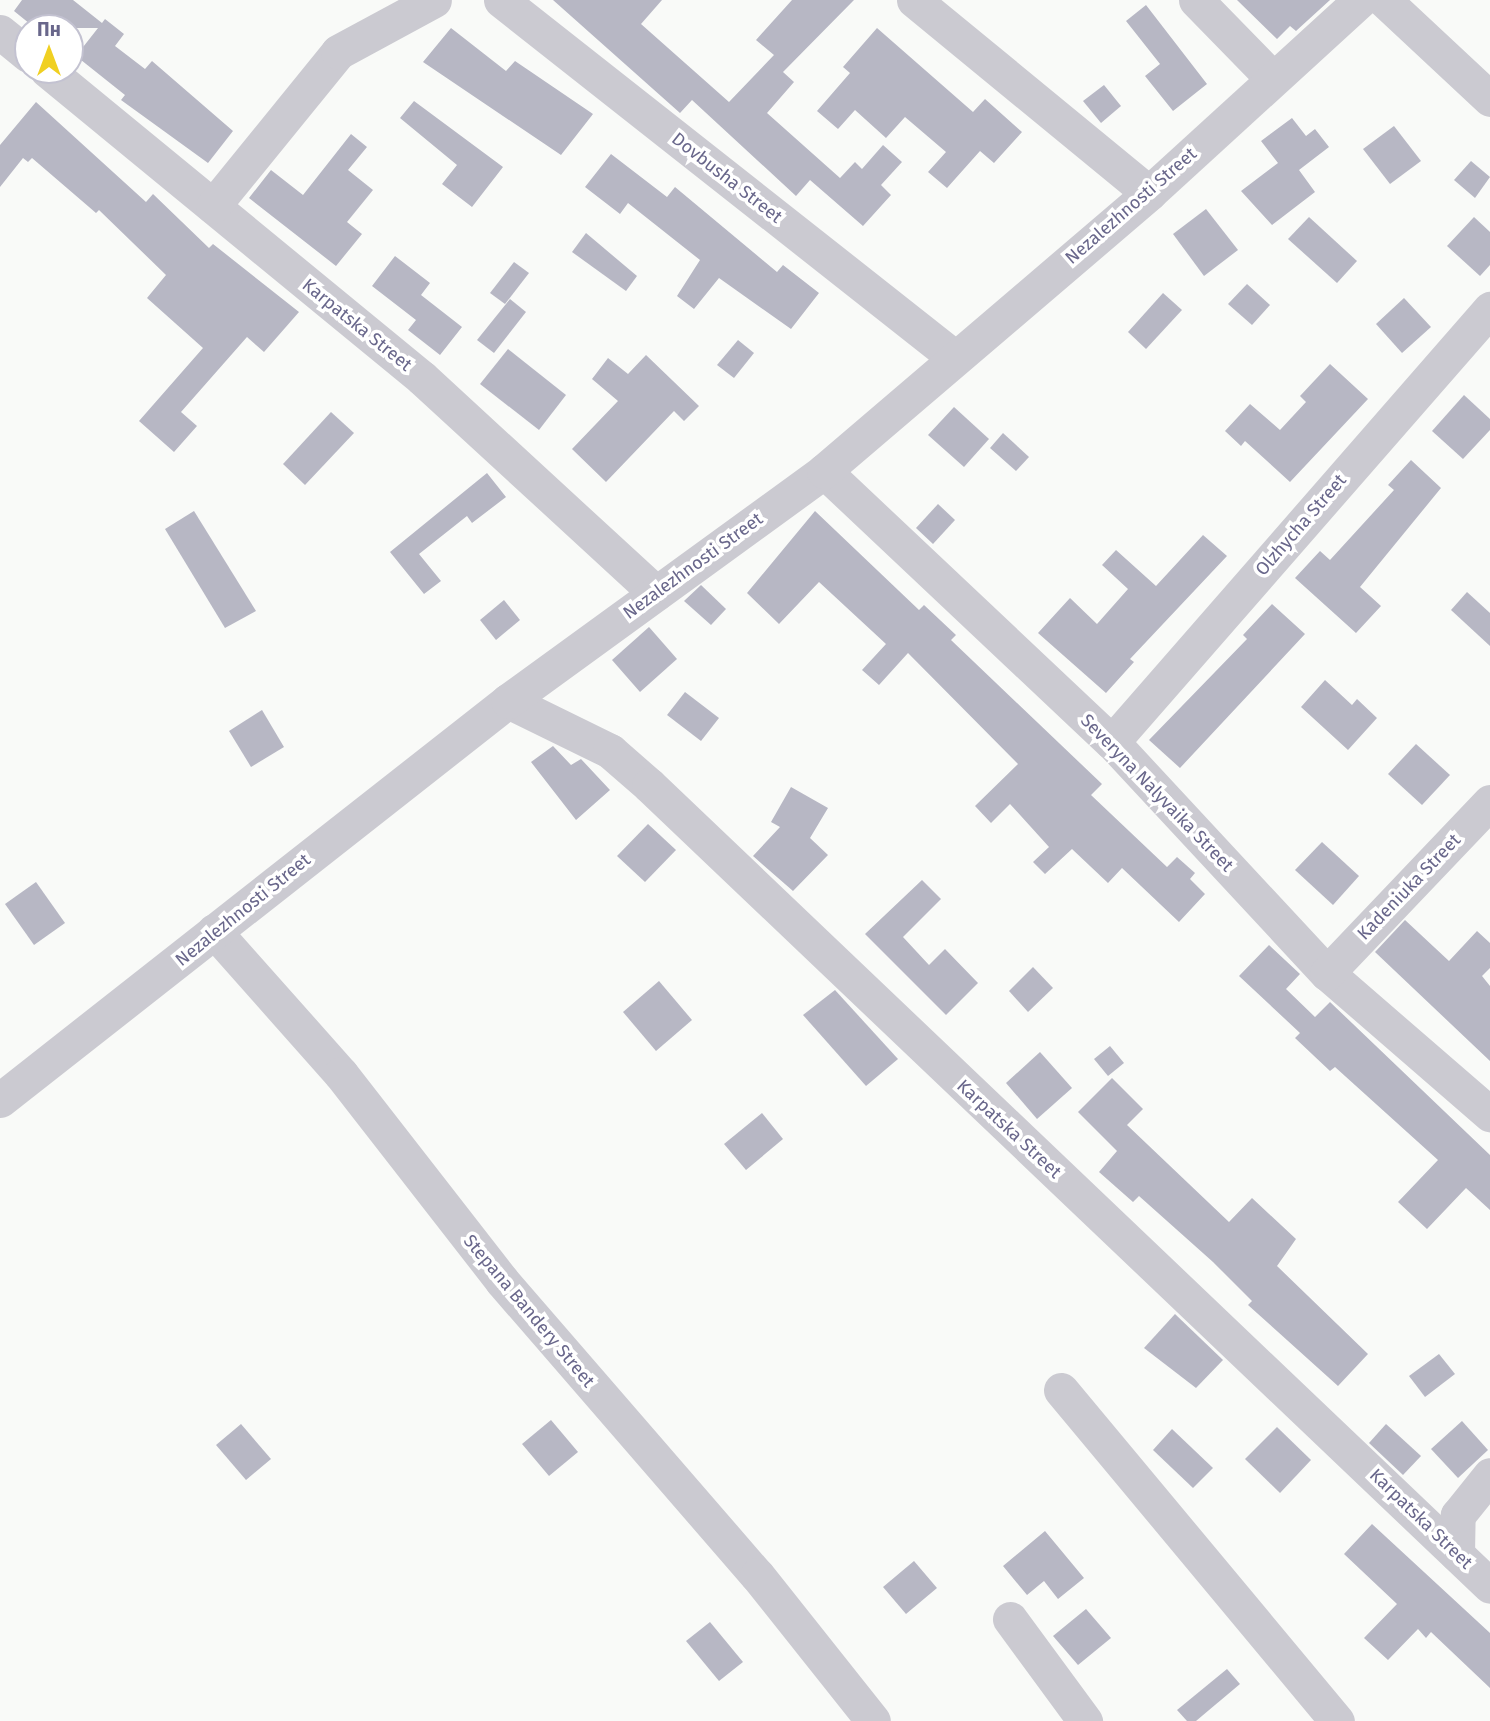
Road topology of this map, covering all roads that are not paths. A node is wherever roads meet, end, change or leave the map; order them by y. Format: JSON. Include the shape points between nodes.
{"nodes":[{"id":1,"x":434,"y":0,"type":"edge"},
{"id":2,"x":500,"y":0,"type":"edge"},
{"id":3,"x":914,"y":0,"type":"edge"},
{"id":4,"x":1196,"y":0,"type":"edge"},
{"id":5,"x":1360,"y":0,"type":"edge"},
{"id":6,"x":1384,"y":0,"type":"edge"},
{"id":7,"x":0,"y":32,"type":"edge"},
{"id":8,"x":14,"y":44,"type":"edge"},
{"id":9,"x":1272,"y":78,"type":"junction"},
{"id":10,"x":64,"y":84,"type":"edge"},
{"id":11,"x":1490,"y":99,"type":"edge"},
{"id":12,"x":1149,"y":193,"type":"junction"},
{"id":13,"x":213,"y":206,"type":"junction"},
{"id":14,"x":1490,"y":309,"type":"edge"},
{"id":15,"x":954,"y":357,"type":"junction"},
{"id":16,"x":824,"y":471,"type":"junction"},
{"id":17,"x":656,"y":593,"type":"junction"},
{"id":18,"x":508,"y":701,"type":"junction"},
{"id":19,"x":1112,"y":742,"type":"junction"},
{"id":20,"x":1490,"y":802,"type":"edge"},
{"id":21,"x":214,"y":930,"type":"junction"},
{"id":22,"x":1327,"y":973,"type":"junction"},
{"id":23,"x":0,"y":1100,"type":"edge"},
{"id":24,"x":1490,"y":1114,"type":"edge"},
{"id":25,"x":1061,"y":1390,"type":"dead end"},
{"id":26,"x":1490,"y":1475,"type":"edge"},
{"id":27,"x":1457,"y":1554,"type":"junction"},
{"id":28,"x":1490,"y":1586,"type":"edge"},
{"id":29,"x":1010,"y":1619,"type":"dead end"},
{"id":30,"x":873,"y":1721,"type":"edge"},
{"id":31,"x":1085,"y":1721,"type":"edge"},
{"id":32,"x":1336,"y":1721,"type":"edge"}],
"edges":[{"from":1,"to":13,"type":"street","via":[[338,52]]},
{"from":2,"to":15,"type":"street","name":"Dovbusha Street"},
{"from":3,"to":12,"type":"street"},
{"from":4,"to":9,"type":"street"},
{"from":5,"to":9,"type":"street","name":"Nezalezhnosti Street"},
{"from":6,"to":11,"type":"street"},
{"from":7,"to":8,"type":"street"},
{"from":9,"to":12,"type":"street","name":"Nezalezhnosti Street"},
{"from":10,"to":13,"type":"street","name":"Karpatska Street"},
{"from":12,"to":15,"type":"street","name":"Nezalezhnosti Street"},
{"from":13,"to":17,"type":"street","name":"Karpatska Street","via":[[422,377]]},
{"from":14,"to":19,"type":"street","name":"Olzhycha Street"},
{"from":15,"to":16,"type":"street","name":"Nezalezhnosti Street"},
{"from":16,"to":17,"type":"street","name":"Nezalezhnosti Street"},
{"from":16,"to":19,"type":"street","name":"Severyna Nalyvaika Street"},
{"from":17,"to":18,"type":"street","name":"Nezalezhnosti Street"},
{"from":18,"to":21,"type":"street","name":"Nezalezhnosti Street"},
{"from":18,"to":27,"type":"street","name":"Karpatska Street","via":[[610,751],[649,785]]},
{"from":19,"to":22,"type":"street","name":"Severyna Nalyvaika Street"},
{"from":20,"to":22,"type":"street","name":"Kadeniuka Street"},
{"from":21,"to":23,"type":"street","name":"Nezalezhnosti Street"},
{"from":21,"to":30,"type":"street","name":"Stepana Bandery Street","via":[[341,1074],[502,1281],[757,1575]]},
{"from":22,"to":24,"type":"street","name":"Severyna Nalyvaika Street"},
{"from":25,"to":32,"type":"street"},
{"from":26,"to":27,"type":"street","via":[[1458,1515]]},
{"from":27,"to":28,"type":"street","name":"Karpatska Street"},
{"from":29,"to":31,"type":"street"}]}
